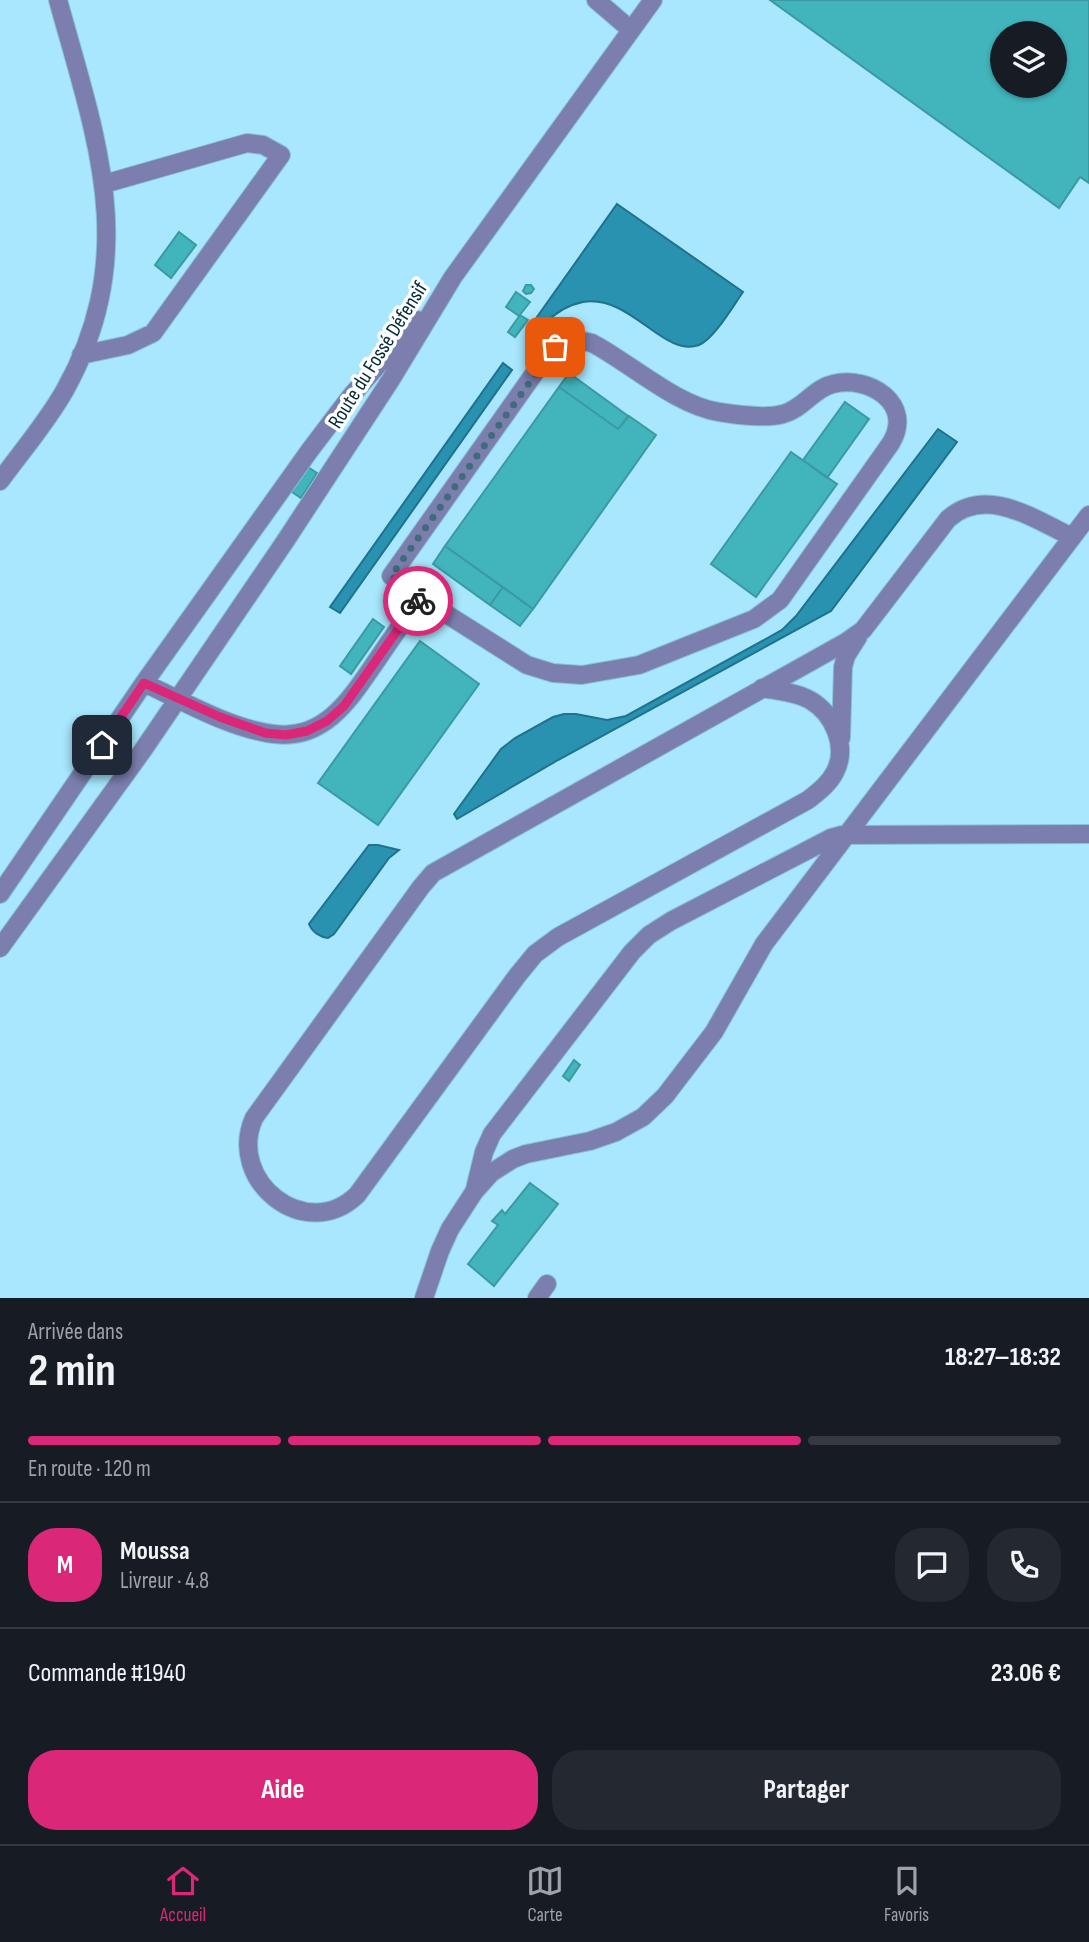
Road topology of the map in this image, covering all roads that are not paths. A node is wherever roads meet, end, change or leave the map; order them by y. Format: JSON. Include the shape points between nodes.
{"nodes":[{"id":1,"x":58,"y":0,"type":"edge"},
{"id":2,"x":596,"y":0,"type":"edge"},
{"id":3,"x":653,"y":0,"type":"edge"},
{"id":4,"x":631,"y":30,"type":"junction"},
{"id":5,"x":104,"y":184,"type":"junction"},
{"id":6,"x":453,"y":277,"type":"junction"},
{"id":7,"x":81,"y":355,"type":"junction"},
{"id":8,"x":0,"y":481,"type":"edge"},
{"id":9,"x":1089,"y":515,"type":"edge"},
{"id":10,"x":1072,"y":537,"type":"junction"},
{"id":11,"x":421,"y":598,"type":"junction"},
{"id":12,"x":863,"y":630,"type":"junction"},
{"id":13,"x":144,"y":683,"type":"junction"},
{"id":14,"x":762,"y":688,"type":"junction"},
{"id":15,"x":178,"y":699,"type":"junction"},
{"id":16,"x":841,"y":749,"type":"junction"},
{"id":17,"x":850,"y":833,"type":"junction"},
{"id":18,"x":1089,"y":834,"type":"edge"},
{"id":19,"x":0,"y":894,"type":"edge"},
{"id":20,"x":0,"y":947,"type":"edge"},
{"id":21,"x":474,"y":1192,"type":"junction"},
{"id":22,"x":424,"y":1298,"type":"edge"}],
"edges":[{"from":1,"to":5,"type":"street"},
{"from":2,"to":4,"type":"street"},
{"from":3,"to":4,"type":"street"},
{"from":4,"to":6,"type":"street"},
{"from":5,"to":7,"type":"street","via":[[107,231],[102,283]]},
{"from":5,"to":7,"type":"street","via":[[247,143],[281,155],[153,334],[128,345]]},
{"from":6,"to":13,"type":"street","name":"Route du Fossé Défensif","via":[[322,433]]},
{"from":6,"to":15,"type":"street","name":"Route du Fossé Défensif","via":[[382,393]]},
{"from":7,"to":8,"type":"street","via":[[59,401]]},
{"from":9,"to":10,"type":"street"},
{"from":10,"to":12,"type":"street","via":[[1001,506],[987,503],[957,510]]},
{"from":10,"to":17,"type":"street"},
{"from":11,"to":11,"type":"street","via":[[516,660],[540,670],[604,672],[665,655],[754,619],[780,600],[891,443],[898,426],[895,408],[875,389],[844,382],[827,385],[781,415],[720,413],[692,404],[592,343],[576,340],[561,344],[548,354],[391,576]]},
{"from":11,"to":15,"type":"street","via":[[344,706],[307,731],[265,733]]},
{"from":12,"to":14,"type":"street"},
{"from":12,"to":16,"type":"street","via":[[844,667]]},
{"from":13,"to":15,"type":"street"},
{"from":13,"to":19,"type":"street","name":"Route du Fossé Défensif"},
{"from":14,"to":16,"type":"street","via":[[798,695],[817,705],[833,723]]},
{"from":14,"to":16,"type":"street","via":[[427,879],[254,1118],[247,1151],[264,1189],[305,1211],[328,1212],[348,1204],[535,954],[558,937],[808,800],[835,773]]},
{"from":15,"to":20,"type":"street","name":"Route du Fossé Défensif"},
{"from":17,"to":18,"type":"street"},
{"from":17,"to":21,"type":"street","via":[[831,838],[671,921],[641,942],[492,1134]]},
{"from":17,"to":21,"type":"street","via":[[764,944],[714,1032],[655,1106],[630,1126],[604,1137],[513,1159],[491,1173]]},
{"from":21,"to":22,"type":"street","via":[[444,1242]]}]}
